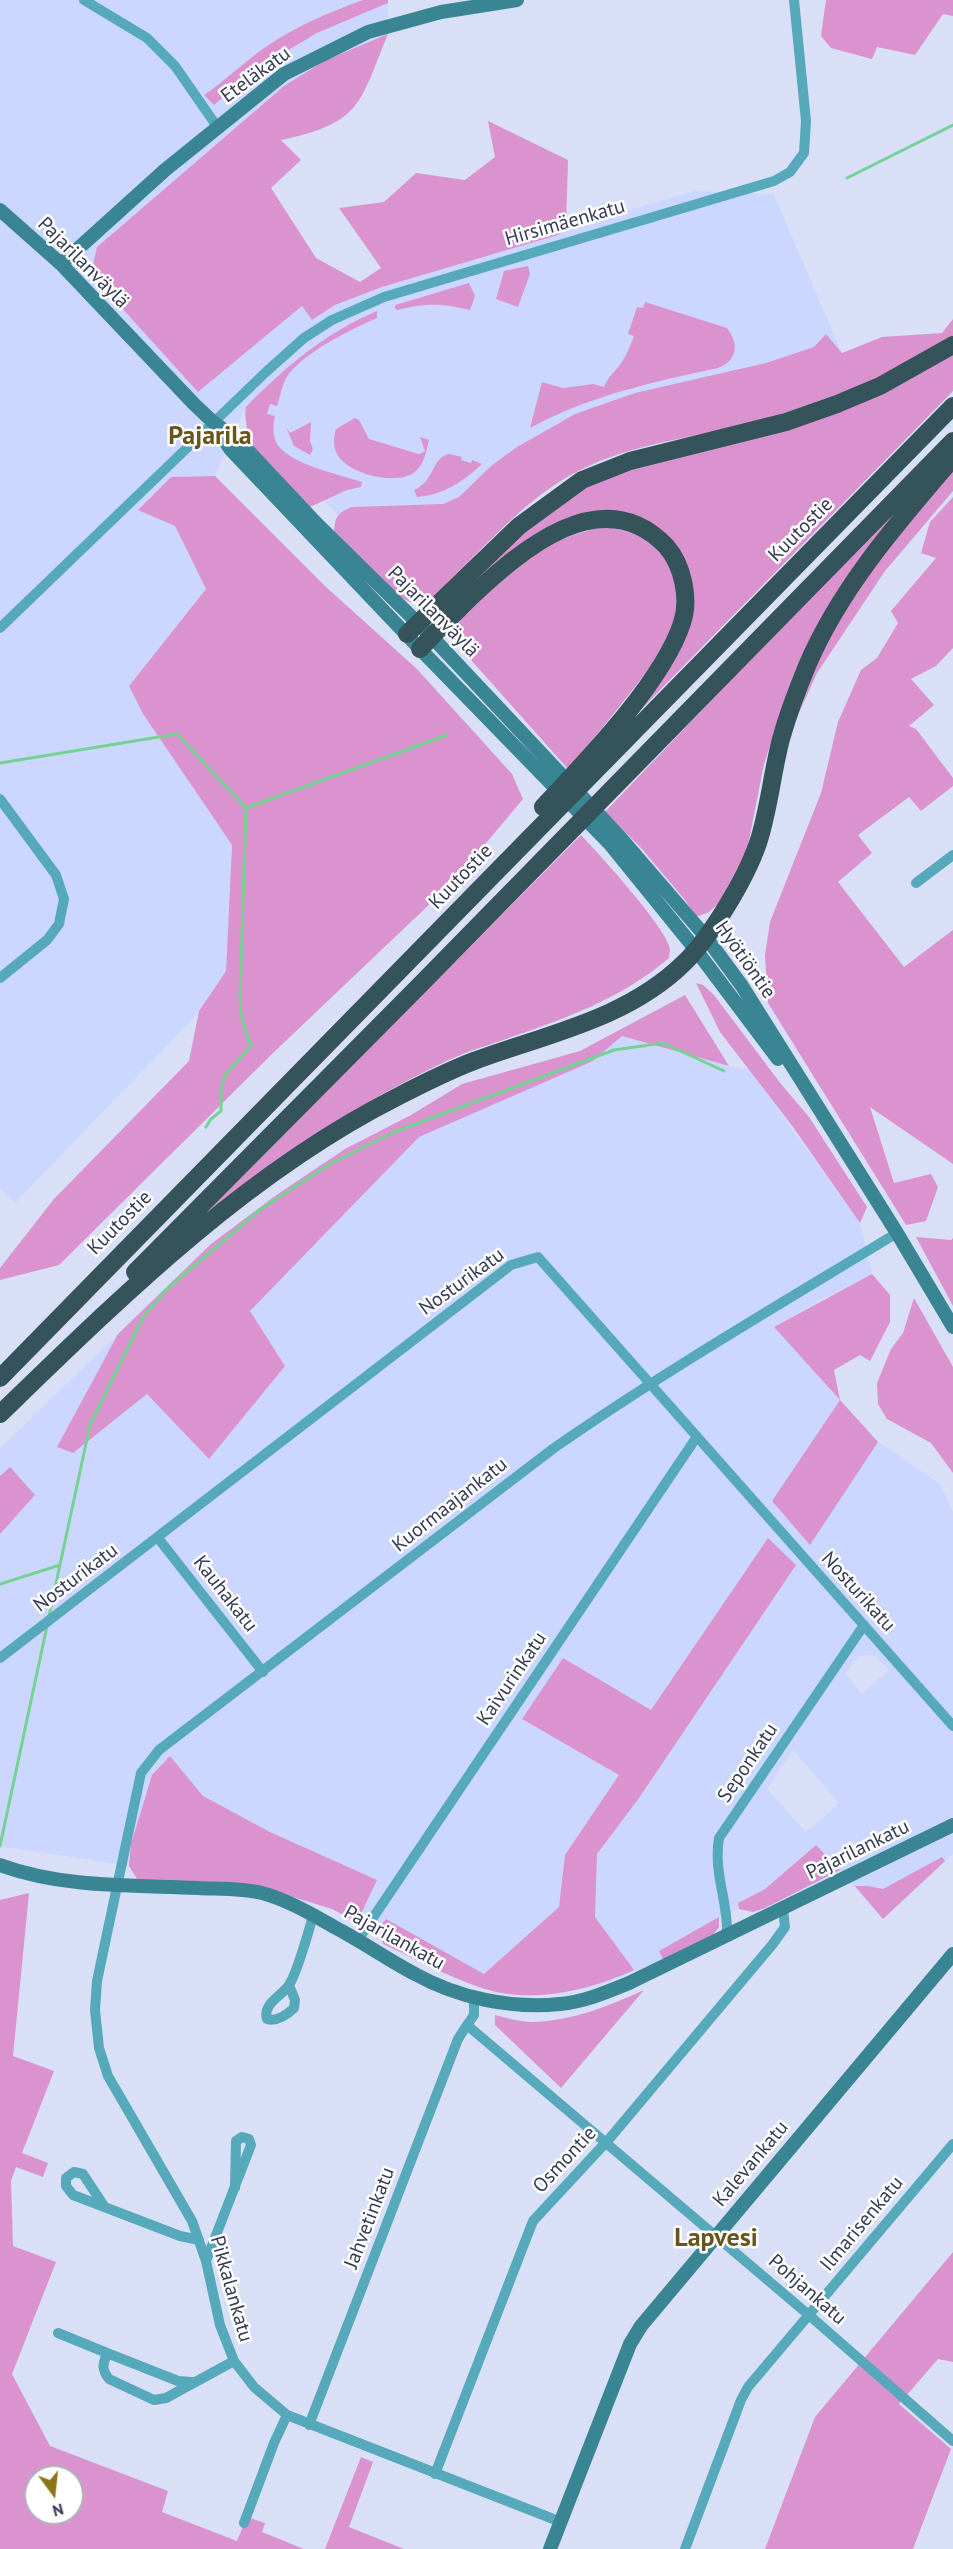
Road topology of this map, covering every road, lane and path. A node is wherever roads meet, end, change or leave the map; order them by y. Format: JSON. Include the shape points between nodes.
{"nodes":[{"id":1,"x":84,"y":0,"type":"edge"},
{"id":2,"x":517,"y":0,"type":"edge"},
{"id":3,"x":794,"y":0,"type":"edge"},
{"id":4,"x":439,"y":6,"type":"edge"},
{"id":5,"x":218,"y":128,"type":"junction"},
{"id":6,"x":0,"y":210,"type":"edge"},
{"id":7,"x":61,"y":264,"type":"junction"},
{"id":8,"x":953,"y":345,"type":"edge"},
{"id":9,"x":953,"y":406,"type":"edge"},
{"id":10,"x":213,"y":422,"type":"junction"},
{"id":11,"x":953,"y":441,"type":"edge"},
{"id":12,"x":953,"y":458,"type":"edge"},
{"id":13,"x":0,"y":628,"type":"edge"},
{"id":14,"x":419,"y":636,"type":"junction"},
{"id":15,"x":0,"y":799,"type":"edge"},
{"id":16,"x":614,"y":840,"type":"joint"},
{"id":17,"x":953,"y":855,"type":"edge"},
{"id":18,"x":916,"y":883,"type":"dead end"},
{"id":19,"x":701,"y":943,"type":"junction"},
{"id":20,"x":0,"y":978,"type":"edge"},
{"id":21,"x":249,"y":1124,"type":"junction"},
{"id":22,"x":897,"y":1233,"type":"junction"},
{"id":23,"x":953,"y":1327,"type":"edge"},
{"id":24,"x":0,"y":1378,"type":"edge"},
{"id":25,"x":652,"y":1384,"type":"junction"},
{"id":26,"x":0,"y":1412,"type":"edge"},
{"id":27,"x":696,"y":1438,"type":"junction"},
{"id":28,"x":158,"y":1538,"type":"junction"},
{"id":29,"x":864,"y":1625,"type":"junction"},
{"id":30,"x":0,"y":1658,"type":"edge"},
{"id":31,"x":263,"y":1672,"type":"junction"},
{"id":32,"x":953,"y":1726,"type":"edge"},
{"id":33,"x":953,"y":1825,"type":"edge"},
{"id":34,"x":0,"y":1865,"type":"edge"},
{"id":35,"x":117,"y":1884,"type":"junction"},
{"id":36,"x":783,"y":1909,"type":"junction"},
{"id":37,"x":313,"y":1916,"type":"junction"},
{"id":38,"x":727,"y":1936,"type":"junction"},
{"id":39,"x":358,"y":1940,"type":"junction"},
{"id":40,"x":953,"y":1954,"type":"edge"},
{"id":41,"x":290,"y":1985,"type":"dead end"},
{"id":42,"x":474,"y":1997,"type":"junction"},
{"id":43,"x":467,"y":2025,"type":"junction"},
{"id":44,"x":605,"y":2143,"type":"junction"},
{"id":45,"x":953,"y":2144,"type":"edge"},
{"id":46,"x":235,"y":2188,"type":"dead end"},
{"id":47,"x":104,"y":2206,"type":"dead end"},
{"id":48,"x":716,"y":2236,"type":"junction"},
{"id":49,"x":199,"y":2240,"type":"junction"},
{"id":50,"x":206,"y":2261,"type":"junction"},
{"id":51,"x":810,"y":2316,"type":"junction"},
{"id":52,"x":58,"y":2332,"type":"dead end"},
{"id":53,"x":107,"y":2353,"type":"junction"},
{"id":54,"x":234,"y":2361,"type":"junction"},
{"id":55,"x":192,"y":2382,"type":"junction"},
{"id":56,"x":287,"y":2415,"type":"junction"},
{"id":57,"x":309,"y":2425,"type":"junction"},
{"id":58,"x":953,"y":2441,"type":"edge"},
{"id":59,"x":435,"y":2474,"type":"junction"},
{"id":60,"x":561,"y":2522,"type":"junction"},
{"id":61,"x":244,"y":2523,"type":"dead end"},
{"id":62,"x":550,"y":2549,"type":"edge"},
{"id":63,"x":685,"y":2549,"type":"edge"}],
"edges":[{"from":1,"to":5,"type":"street","via":[[147,38],[175,66]]},
{"from":2,"to":4,"type":"main road","name":"Eteläkatu"},
{"from":3,"to":10,"type":"street","name":"Hirsimäenkatu","via":[[806,121],[804,153],[790,172],[774,181],[475,268],[332,320],[304,338]]},
{"from":4,"to":5,"type":"main road","name":"Eteläkatu","via":[[368,32],[284,75]]},
{"from":5,"to":7,"type":"main road","name":"Eteläkatu"},
{"from":6,"to":7,"type":"main road","name":"Pajarilanväylä"},
{"from":7,"to":10,"type":"main road","name":"Pajarilanväylä"},
{"from":8,"to":14,"type":"highway","via":[[880,386],[837,404],[786,422],[630,460],[582,480],[519,526]]},
{"from":9,"to":21,"type":"highway","name":"Kuutostie"},
{"from":10,"to":13,"type":"street","name":"Hirsimäenkatu"},
{"from":10,"to":14,"type":"main road","name":"Pajarilanväylä","via":[[239,441]]},
{"from":11,"to":26,"type":"highway"},
{"from":12,"to":19,"type":"highway","via":[[881,545],[824,630],[791,706],[758,843],[729,901]]},
{"from":14,"to":16,"type":"main road","name":"Pajarilanväylä"},
{"from":14,"to":21,"type":"highway","via":[[526,549],[547,535],[590,520],[627,522],[648,531],[667,547],[686,594],[682,624],[665,660],[637,699],[550,800]]},
{"from":15,"to":20,"type":"street","via":[[56,875],[64,899],[59,924],[52,933]]},
{"from":16,"to":19,"type":"main road","name":"Hyötiöntie"},
{"from":17,"to":18,"type":"street"},
{"from":19,"to":22,"type":"main road","name":"Hyötiöntie","via":[[824,1118]]},
{"from":19,"to":26,"type":"highway","via":[[684,964],[627,1005],[471,1062],[397,1096],[288,1162],[112,1306]]},
{"from":21,"to":24,"type":"highway","name":"Kuutostie"},
{"from":22,"to":23,"type":"main road","name":"Hyötiöntie"},
{"from":22,"to":25,"type":"street","name":"Kuormaajankatu","via":[[766,1310]]},
{"from":25,"to":27,"type":"street","name":"Nosturikatu"},
{"from":25,"to":28,"type":"street","name":"Nosturikatu","via":[[538,1257],[511,1265]]},
{"from":25,"to":31,"type":"street","name":"Kuormaajankatu","via":[[554,1448]]},
{"from":27,"to":29,"type":"street","name":"Nosturikatu"},
{"from":27,"to":39,"type":"street","name":"Kaivurinkatu"},
{"from":28,"to":30,"type":"street","name":"Nosturikatu"},
{"from":28,"to":31,"type":"street","name":"Kauhakatu"},
{"from":29,"to":32,"type":"street","name":"Nosturikatu"},
{"from":29,"to":38,"type":"street","name":"Seponkatu","via":[[719,1838],[717,1869]]},
{"from":31,"to":35,"type":"street","name":"Kuormaajankatu","via":[[159,1750],[141,1773]]},
{"from":33,"to":36,"type":"main road","name":"Pajarilankatu"},
{"from":34,"to":35,"type":"main road","name":"Pajarilankatu","via":[[47,1878]]},
{"from":35,"to":37,"type":"main road","name":"Pajarilankatu","via":[[261,1893]]},
{"from":35,"to":49,"type":"street","name":"Pikkalankatu","via":[[97,1981],[99,2048],[108,2076],[192,2221]]},
{"from":36,"to":38,"type":"main road","name":"Pajarilankatu"},
{"from":36,"to":44,"type":"street","name":"Osmontie","via":[[785,1928]]},
{"from":37,"to":39,"type":"main road","name":"Pajarilankatu"},
{"from":37,"to":41,"type":"street"},
{"from":38,"to":42,"type":"main road","name":"Pajarilankatu","via":[[597,1996],[561,2004],[530,2005]]},
{"from":39,"to":42,"type":"main road","name":"Pajarilankatu","via":[[415,1975]]},
{"from":40,"to":48,"type":"main road","name":"Kalevankatu"},
{"from":42,"to":43,"type":"street","via":[[474,2015]]},
{"from":43,"to":44,"type":"street","name":"Pohjankatu"},
{"from":43,"to":57,"type":"street","name":"Jahvetinkatu","via":[[458,2039]]},
{"from":44,"to":48,"type":"street","name":"Pohjankatu"},
{"from":44,"to":59,"type":"street","name":"Osmontie","via":[[533,2221]]},
{"from":45,"to":51,"type":"street","name":"Ilmarisenkatu"},
{"from":46,"to":50,"type":"street"},
{"from":47,"to":49,"type":"street"},
{"from":48,"to":51,"type":"street","name":"Pohjankatu"},
{"from":48,"to":60,"type":"main road","name":"Kalevankatu","via":[[640,2326],[630,2344]]},
{"from":49,"to":50,"type":"street","name":"Pikkalankatu"},
{"from":50,"to":54,"type":"street","name":"Pikkalankatu","via":[[220,2325]]},
{"from":51,"to":58,"type":"street","name":"Pohjankatu"},
{"from":51,"to":63,"type":"street","name":"Ilmarisenkatu","via":[[741,2400]]},
{"from":52,"to":53,"type":"street"},
{"from":53,"to":55,"type":"street","via":[[178,2381]]},
{"from":53,"to":55,"type":"street","via":[[103,2367],[109,2379],[154,2400],[166,2398]]},
{"from":54,"to":55,"type":"street"},
{"from":54,"to":56,"type":"street","name":"Pikkalankatu","via":[[254,2387]]},
{"from":56,"to":57,"type":"street","name":"Pikkalankatu"},
{"from":56,"to":61,"type":"street"},
{"from":57,"to":59,"type":"street","name":"Pikkalankatu"},
{"from":59,"to":60,"type":"street","name":"Pikkalankatu"},
{"from":60,"to":62,"type":"main road","name":"Kalevankatu"}]}
